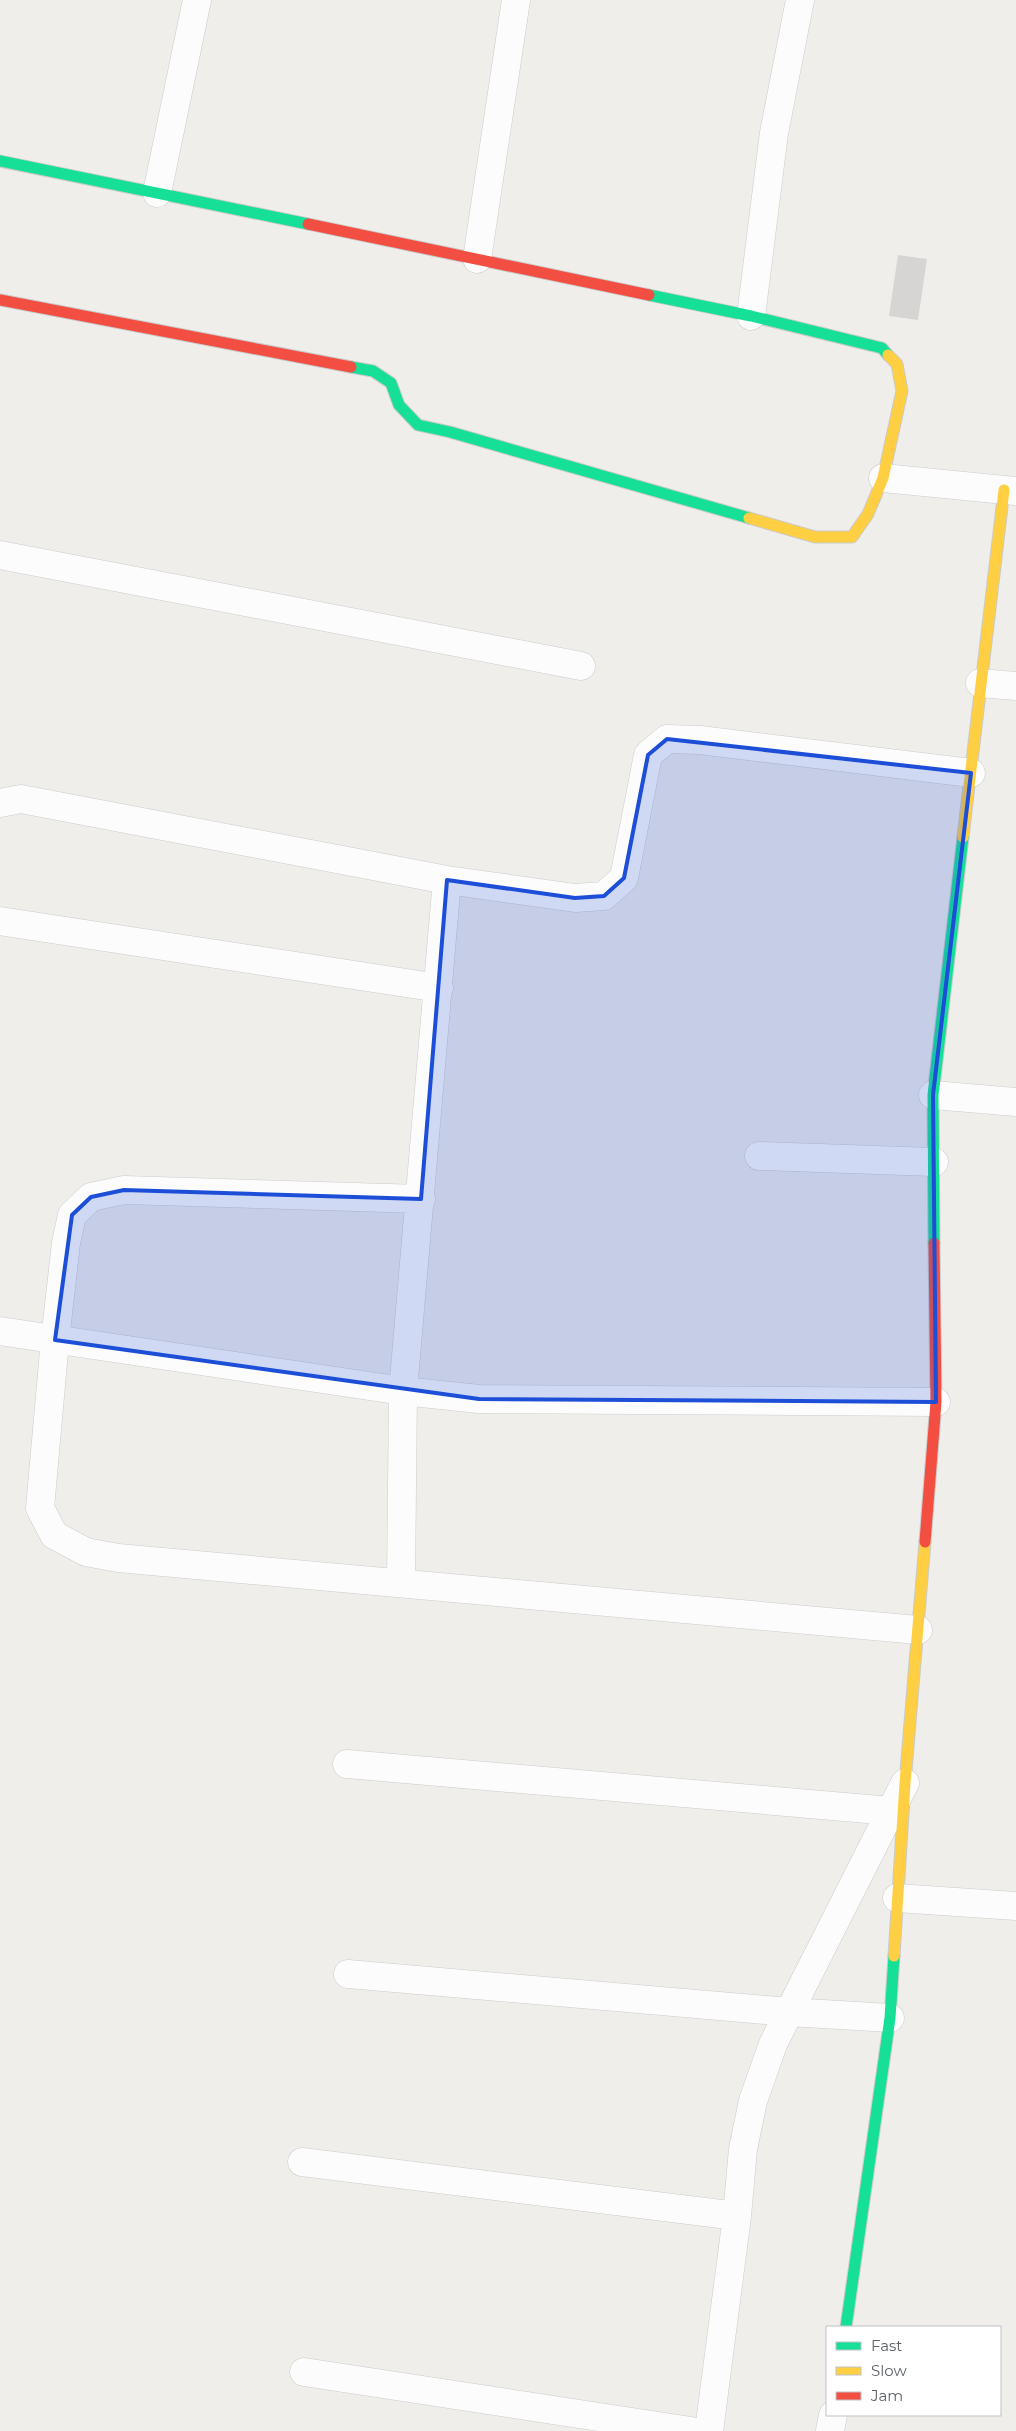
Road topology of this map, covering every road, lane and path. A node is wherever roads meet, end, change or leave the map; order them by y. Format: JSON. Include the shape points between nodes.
{"nodes":[{"id":1,"x":197,"y":0,"type":"edge"},
{"id":2,"x":516,"y":0,"type":"edge"},
{"id":3,"x":800,"y":0,"type":"edge"},
{"id":4,"x":0,"y":161,"type":"edge"},
{"id":5,"x":156,"y":193,"type":"junction"},
{"id":6,"x":477,"y":259,"type":"junction"},
{"id":7,"x":0,"y":300,"type":"edge"},
{"id":8,"x":751,"y":316,"type":"junction"},
{"id":9,"x":883,"y":478,"type":"junction"},
{"id":10,"x":1010,"y":490,"type":"edge"},
{"id":11,"x":0,"y":554,"type":"edge"},
{"id":12,"x":581,"y":666,"type":"dead end"},
{"id":13,"x":980,"y":683,"type":"junction"},
{"id":14,"x":1016,"y":686,"type":"edge"},
{"id":15,"x":970,"y":773,"type":"junction"},
{"id":16,"x":0,"y":803,"type":"edge"},
{"id":17,"x":447,"y":880,"type":"junction"},
{"id":18,"x":0,"y":921,"type":"edge"},
{"id":19,"x":438,"y":988,"type":"junction"},
{"id":20,"x":933,"y":1095,"type":"junction"},
{"id":21,"x":1016,"y":1102,"type":"edge"},
{"id":22,"x":759,"y":1156,"type":"dead end"},
{"id":23,"x":934,"y":1162,"type":"junction"},
{"id":24,"x":421,"y":1199,"type":"junction"},
{"id":25,"x":0,"y":1332,"type":"edge"},
{"id":26,"x":55,"y":1340,"type":"junction"},
{"id":27,"x":403,"y":1391,"type":"junction"},
{"id":28,"x":936,"y":1402,"type":"junction"},
{"id":29,"x":401,"y":1583,"type":"junction"},
{"id":30,"x":918,"y":1630,"type":"junction"},
{"id":31,"x":347,"y":1764,"type":"dead end"},
{"id":32,"x":905,"y":1783,"type":"junction"},
{"id":33,"x":891,"y":1811,"type":"junction"},
{"id":34,"x":897,"y":1898,"type":"junction"},
{"id":35,"x":1016,"y":1906,"type":"edge"},
{"id":36,"x":348,"y":1974,"type":"dead end"},
{"id":37,"x":789,"y":2012,"type":"junction"},
{"id":38,"x":890,"y":2018,"type":"junction"},
{"id":39,"x":302,"y":2162,"type":"dead end"},
{"id":40,"x":736,"y":2216,"type":"junction"},
{"id":41,"x":846,"y":2326,"type":"edge"},
{"id":42,"x":304,"y":2372,"type":"dead end"},
{"id":43,"x":833,"y":2416,"type":"edge"},
{"id":44,"x":691,"y":2431,"type":"edge"},
{"id":45,"x":708,"y":2431,"type":"edge"},
{"id":46,"x":830,"y":2431,"type":"edge"}],
"edges":[{"from":1,"to":5,"type":"street"},
{"from":2,"to":6,"type":"street"},
{"from":3,"to":8,"type":"street","via":[[774,133]]},
{"from":4,"to":5,"type":"street"},
{"from":5,"to":6,"type":"street"},
{"from":6,"to":8,"type":"street"},
{"from":7,"to":9,"type":"street","via":[[373,371],[391,383],[399,405],[418,425],[815,537],[852,537],[868,514]]},
{"from":8,"to":9,"type":"street","via":[[882,348],[897,364],[902,390]]},
{"from":9,"to":10,"type":"street"},
{"from":10,"to":13,"type":"street"},
{"from":11,"to":12,"type":"street"},
{"from":13,"to":14,"type":"street"},
{"from":13,"to":15,"type":"street"},
{"from":15,"to":17,"type":"street","via":[[700,740],[667,739],[648,755],[624,878],[604,896],[575,898]]},
{"from":15,"to":20,"type":"street"},
{"from":16,"to":17,"type":"street","via":[[21,799]]},
{"from":17,"to":19,"type":"street"},
{"from":18,"to":19,"type":"street"},
{"from":19,"to":24,"type":"street"},
{"from":20,"to":21,"type":"street"},
{"from":20,"to":23,"type":"street"},
{"from":22,"to":23,"type":"street"},
{"from":23,"to":28,"type":"street"},
{"from":24,"to":26,"type":"street","via":[[124,1190],[91,1197],[72,1215]]},
{"from":24,"to":27,"type":"street"},
{"from":25,"to":26,"type":"street"},
{"from":26,"to":27,"type":"street"},
{"from":26,"to":29,"type":"street","via":[[40,1508],[54,1535],[86,1552],[118,1558]]},
{"from":27,"to":28,"type":"street","via":[[479,1399]]},
{"from":27,"to":29,"type":"street"},
{"from":28,"to":30,"type":"street"},
{"from":29,"to":30,"type":"street"},
{"from":30,"to":32,"type":"street"},
{"from":31,"to":33,"type":"street"},
{"from":32,"to":33,"type":"street"},
{"from":32,"to":34,"type":"street"},
{"from":33,"to":37,"type":"street"},
{"from":34,"to":35,"type":"street"},
{"from":34,"to":38,"type":"street"},
{"from":36,"to":37,"type":"street"},
{"from":37,"to":38,"type":"street"},
{"from":37,"to":40,"type":"street","via":[[752,2101]]},
{"from":38,"to":41,"type":"street"},
{"from":39,"to":40,"type":"street"},
{"from":40,"to":45,"type":"street"},
{"from":42,"to":44,"type":"street"},
{"from":43,"to":46,"type":"street"}]}
